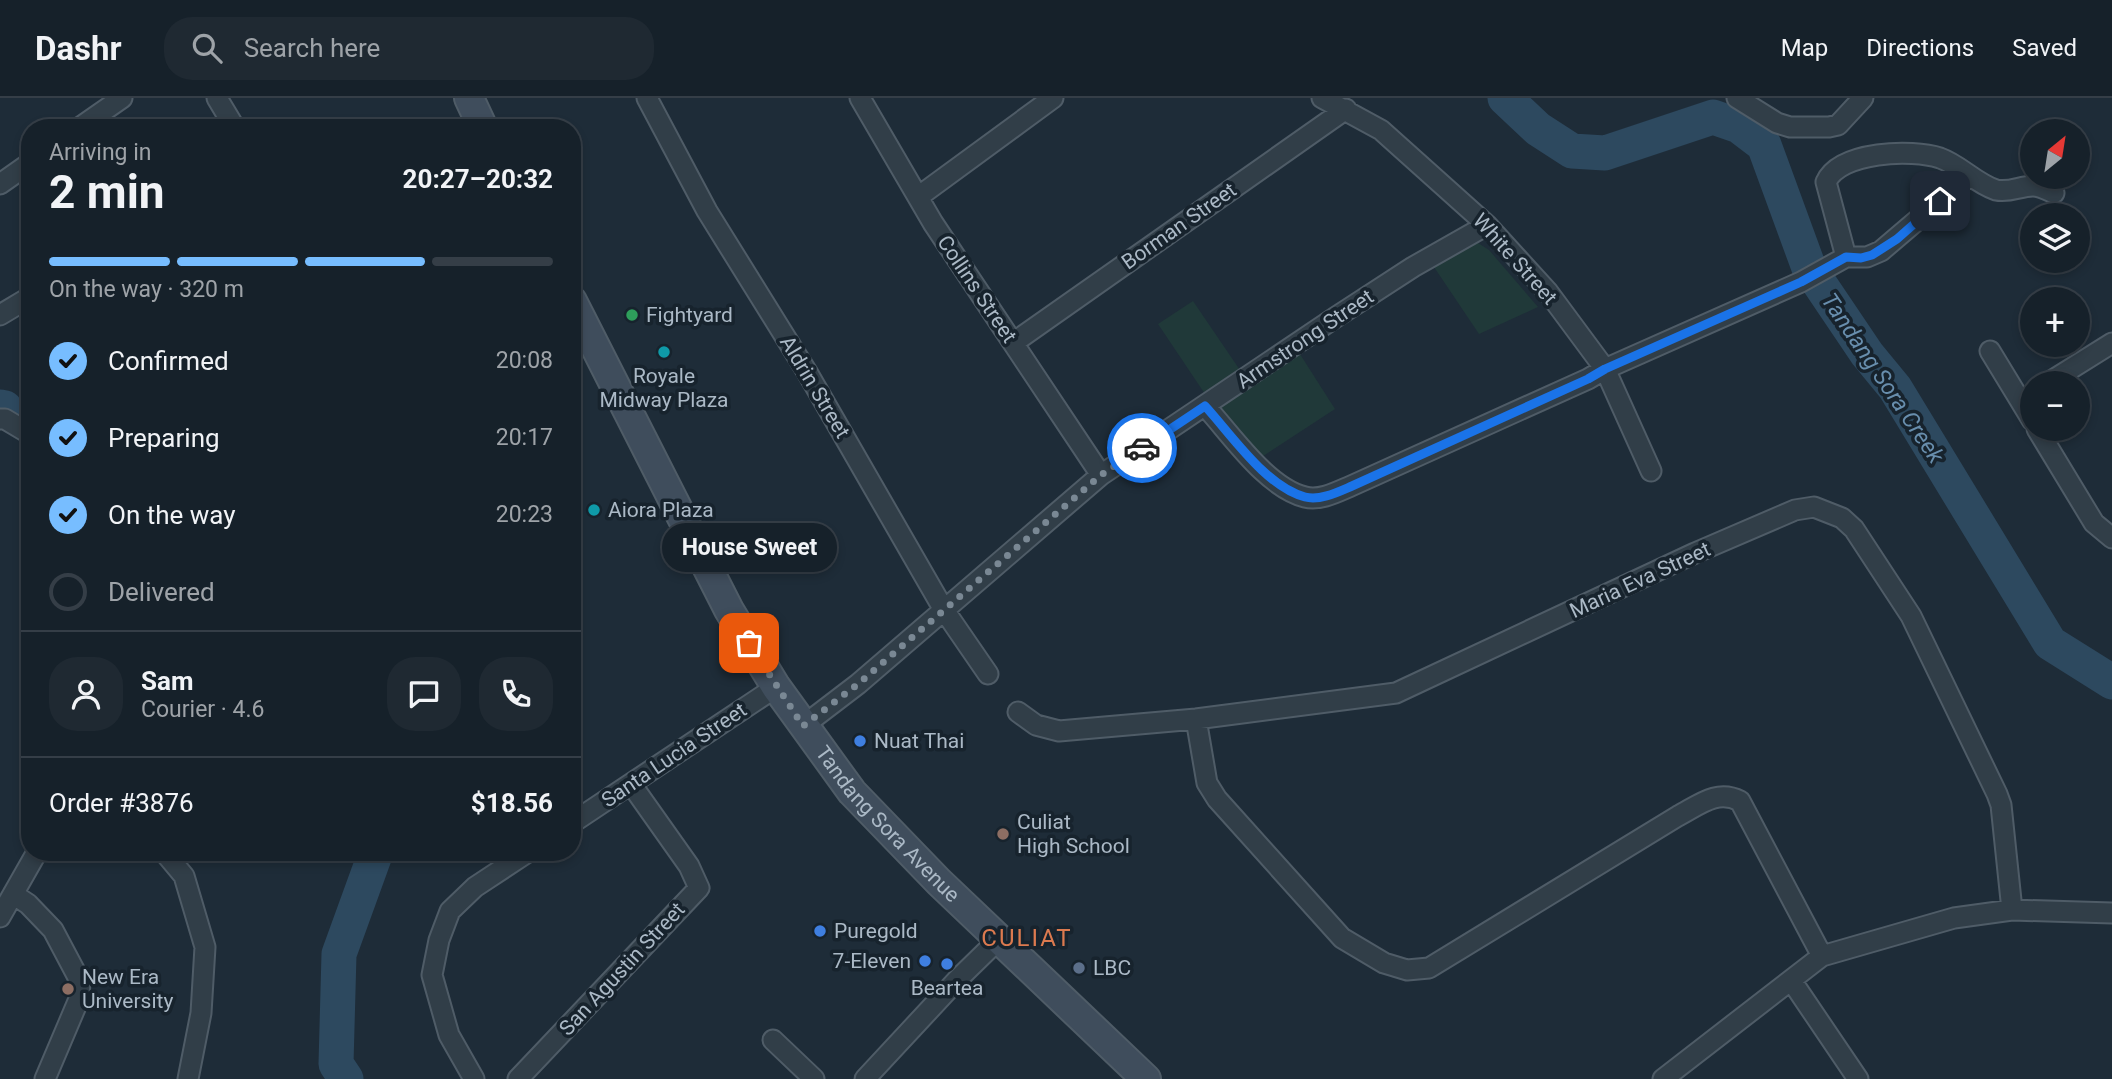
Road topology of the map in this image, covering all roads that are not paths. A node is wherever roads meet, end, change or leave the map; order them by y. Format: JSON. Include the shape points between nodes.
{"nodes":[{"id":1,"x":122,"y":98,"type":"edge"},
{"id":2,"x":217,"y":98,"type":"edge"},
{"id":3,"x":469,"y":98,"type":"edge"},
{"id":4,"x":647,"y":98,"type":"edge"},
{"id":5,"x":860,"y":98,"type":"edge"},
{"id":6,"x":1053,"y":98,"type":"edge"},
{"id":7,"x":1322,"y":98,"type":"edge"},
{"id":8,"x":1737,"y":98,"type":"edge"},
{"id":9,"x":1863,"y":98,"type":"edge"},
{"id":10,"x":98,"y":104,"type":"edge"},
{"id":11,"x":1346,"y":110,"type":"junction"},
{"id":12,"x":86,"y":119,"type":"edge"},
{"id":13,"x":229,"y":119,"type":"edge"},
{"id":14,"x":479,"y":119,"type":"edge"},
{"id":15,"x":21,"y":169,"type":"edge"},
{"id":16,"x":1969,"y":176,"type":"junction"},
{"id":17,"x":0,"y":184,"type":"edge"},
{"id":18,"x":2054,"y":192,"type":"dead end"},
{"id":19,"x":918,"y":197,"type":"junction"},
{"id":20,"x":1487,"y":225,"type":"junction"},
{"id":21,"x":1846,"y":257,"type":"junction"},
{"id":22,"x":21,"y":302,"type":"edge"},
{"id":23,"x":0,"y":315,"type":"edge"},
{"id":24,"x":581,"y":329,"type":"edge"},
{"id":25,"x":2112,"y":342,"type":"edge"},
{"id":26,"x":1013,"y":343,"type":"junction"},
{"id":27,"x":1990,"y":351,"type":"dead end"},
{"id":28,"x":1605,"y":369,"type":"junction"},
{"id":29,"x":2067,"y":371,"type":"edge"},
{"id":30,"x":2020,"y":389,"type":"edge"},
{"id":31,"x":1205,"y":406,"type":"junction"},
{"id":32,"x":0,"y":419,"type":"edge"},
{"id":33,"x":21,"y":429,"type":"edge"},
{"id":34,"x":2044,"y":441,"type":"edge"},
{"id":35,"x":1651,"y":471,"type":"dead end"},
{"id":36,"x":1101,"y":475,"type":"junction"},
{"id":37,"x":2112,"y":538,"type":"edge"},
{"id":38,"x":944,"y":610,"type":"junction"},
{"id":39,"x":988,"y":674,"type":"dead end"},
{"id":40,"x":776,"y":687,"type":"junction"},
{"id":41,"x":1018,"y":712,"type":"dead end"},
{"id":42,"x":1196,"y":719,"type":"junction"},
{"id":43,"x":803,"y":726,"type":"junction"},
{"id":44,"x":631,"y":784,"type":"junction"},
{"id":45,"x":581,"y":817,"type":"edge"},
{"id":46,"x":32,"y":861,"type":"edge"},
{"id":47,"x":172,"y":861,"type":"edge"},
{"id":48,"x":514,"y":861,"type":"edge"},
{"id":49,"x":13,"y":894,"type":"junction"},
{"id":50,"x":2012,"y":910,"type":"junction"},
{"id":51,"x":2112,"y":913,"type":"edge"},
{"id":52,"x":0,"y":917,"type":"edge"},
{"id":53,"x":999,"y":939,"type":"junction"},
{"id":54,"x":1822,"y":957,"type":"junction"},
{"id":55,"x":1791,"y":980,"type":"junction"},
{"id":56,"x":773,"y":1040,"type":"dead end"},
{"id":57,"x":45,"y":1079,"type":"edge"},
{"id":58,"x":188,"y":1079,"type":"edge"},
{"id":59,"x":474,"y":1079,"type":"edge"},
{"id":60,"x":518,"y":1079,"type":"edge"},
{"id":61,"x":814,"y":1079,"type":"edge"},
{"id":62,"x":865,"y":1079,"type":"edge"},
{"id":63,"x":1146,"y":1079,"type":"edge"},
{"id":64,"x":1662,"y":1079,"type":"edge"},
{"id":65,"x":1858,"y":1079,"type":"edge"}],
"edges":[{"from":1,"to":10,"type":"street"},
{"from":2,"to":13,"type":"street"},
{"from":3,"to":14,"type":"main road"},
{"from":4,"to":38,"type":"street","name":"Aldrin Street","via":[[707,211],[807,372]]},
{"from":5,"to":19,"type":"street","name":"Collins Street"},
{"from":6,"to":19,"type":"street"},
{"from":7,"to":11,"type":"street","name":"White Street"},
{"from":8,"to":9,"type":"street","via":[[1777,123],[1829,127],[1838,125]]},
{"from":10,"to":12,"type":"street"},
{"from":11,"to":20,"type":"street","name":"White Street","via":[[1381,130]]},
{"from":11,"to":26,"type":"street","name":"Borman Street"},
{"from":15,"to":17,"type":"street"},
{"from":16,"to":18,"type":"street","via":[[1998,190],[2036,186]]},
{"from":16,"to":21,"type":"street","via":[[1881,251],[1867,257]]},
{"from":16,"to":21,"type":"street","via":[[1940,159],[1889,153],[1868,155],[1834,171],[1826,188]]},
{"from":19,"to":26,"type":"street","name":"Collins Street"},
{"from":20,"to":28,"type":"street","name":"White Street","via":[[1548,292]]},
{"from":20,"to":31,"type":"street","name":"Armstrong Street","via":[[1413,267]]},
{"from":21,"to":28,"type":"street","via":[[1801,282]]},
{"from":22,"to":23,"type":"street"},
{"from":24,"to":40,"type":"main road","name":"Tandang Sora Avenue","via":[[729,610]]},
{"from":25,"to":29,"type":"street"},
{"from":26,"to":36,"type":"street","name":"Collins Street"},
{"from":27,"to":30,"type":"street"},
{"from":28,"to":31,"type":"street","via":[[1320,498],[1306,498],[1273,479]]},
{"from":28,"to":35,"type":"street","name":"White Street"},
{"from":31,"to":36,"type":"street","name":"Armstrong Street"},
{"from":32,"to":33,"type":"street"},
{"from":34,"to":37,"type":"street","via":[[2094,523]]},
{"from":36,"to":38,"type":"street","name":"Armstrong Street"},
{"from":38,"to":39,"type":"street","name":"Aldrin Street"},
{"from":38,"to":43,"type":"street","name":"Armstrong Street"},
{"from":40,"to":43,"type":"main road","name":"Tandang Sora Avenue"},
{"from":40,"to":44,"type":"street","name":"Santa Lucia Street"},
{"from":41,"to":42,"type":"street","name":"Maria Eva Street","via":[[1037,725],[1059,731]]},
{"from":42,"to":50,"type":"street","name":"Maria Eva Street","via":[[1396,693],[1695,553],[1795,510],[1814,508],[1842,518],[1854,529],[1911,616],[2001,805]]},
{"from":42,"to":54,"type":"street","via":[[1207,783],[1217,799],[1342,938],[1384,963],[1406,970],[1429,968],[1719,795],[1740,801]]},
{"from":43,"to":53,"type":"main road","name":"Tandang Sora Avenue","via":[[870,813]]},
{"from":44,"to":45,"type":"street","name":"Santa Lucia Street"},
{"from":44,"to":60,"type":"street","name":"San Agustin Street","via":[[689,866],[699,888]]},
{"from":46,"to":49,"type":"street"},
{"from":47,"to":58,"type":"street","via":[[184,876],[205,947],[201,1013]]},
{"from":48,"to":59,"type":"street","via":[[475,887],[450,911],[432,975],[449,1035]]},
{"from":49,"to":52,"type":"street"},
{"from":49,"to":57,"type":"street","via":[[53,930],[80,981],[79,999]]},
{"from":50,"to":51,"type":"street"},
{"from":50,"to":54,"type":"street","via":[[1954,918]]},
{"from":53,"to":62,"type":"street"},
{"from":53,"to":63,"type":"main road","name":"Tandang Sora Avenue"},
{"from":54,"to":55,"type":"street"},
{"from":55,"to":64,"type":"street"},
{"from":55,"to":65,"type":"street"},
{"from":56,"to":61,"type":"street"}]}
